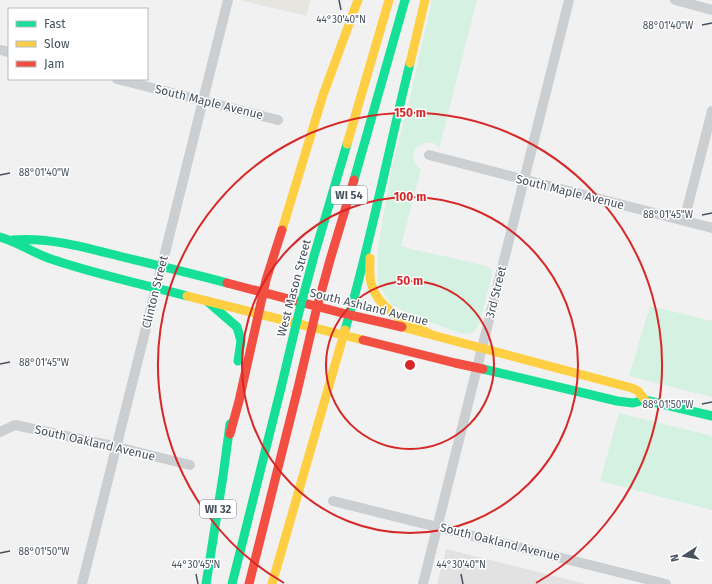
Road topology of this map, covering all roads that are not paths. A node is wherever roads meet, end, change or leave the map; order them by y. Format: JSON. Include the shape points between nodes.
{"nodes":[{"id":1,"x":228,"y":0,"type":"edge"},
{"id":2,"x":358,"y":0,"type":"edge"},
{"id":3,"x":389,"y":0,"type":"edge"},
{"id":4,"x":405,"y":0,"type":"edge"},
{"id":5,"x":424,"y":0,"type":"edge"},
{"id":6,"x":569,"y":0,"type":"edge"},
{"id":7,"x":675,"y":0,"type":"edge"},
{"id":8,"x":712,"y":10,"type":"edge"},
{"id":9,"x":121,"y":80,"type":"edge"},
{"id":10,"x":203,"y":101,"type":"junction"},
{"id":11,"x":712,"y":111,"type":"edge"},
{"id":12,"x":278,"y":120,"type":"dead end"},
{"id":13,"x":429,"y":155,"type":"dead end"},
{"id":14,"x":524,"y":180,"type":"junction"},
{"id":15,"x":684,"y":221,"type":"junction"},
{"id":16,"x":712,"y":228,"type":"edge"},
{"id":17,"x":371,"y":232,"type":"junction"},
{"id":18,"x":0,"y":237,"type":"edge"},
{"id":19,"x":11,"y":240,"type":"junction"},
{"id":20,"x":161,"y":267,"type":"junction"},
{"id":21,"x":156,"y":288,"type":"junction"},
{"id":22,"x":263,"y":292,"type":"junction"},
{"id":23,"x":207,"y":302,"type":"junction"},
{"id":24,"x":258,"y":314,"type":"junction"},
{"id":25,"x":350,"y":315,"type":"junction"},
{"id":26,"x":430,"y":334,"type":"junction"},
{"id":27,"x":344,"y":335,"type":"junction"},
{"id":28,"x":482,"y":348,"type":"junction"},
{"id":29,"x":477,"y":368,"type":"junction"},
{"id":30,"x":645,"y":400,"type":"junction"},
{"id":31,"x":712,"y":416,"type":"edge"},
{"id":32,"x":0,"y":432,"type":"edge"},
{"id":33,"x":230,"y":434,"type":"junction"},
{"id":34,"x":117,"y":447,"type":"junction"},
{"id":35,"x":190,"y":465,"type":"dead end"},
{"id":36,"x":334,"y":501,"type":"dead end"},
{"id":37,"x":437,"y":527,"type":"junction"},
{"id":38,"x":82,"y":584,"type":"edge"},
{"id":39,"x":206,"y":584,"type":"edge"},
{"id":40,"x":232,"y":584,"type":"edge"},
{"id":41,"x":249,"y":584,"type":"edge"},
{"id":42,"x":272,"y":584,"type":"edge"},
{"id":43,"x":423,"y":584,"type":"edge"},
{"id":44,"x":666,"y":584,"type":"edge"}],
"edges":[{"from":1,"to":10,"type":"street","name":"Clinton Street"},
{"from":2,"to":22,"type":"main road","via":[[323,95]]},
{"from":3,"to":40,"type":"main road","name":"West Mason Street","number":"WI 54","bridge":true,"via":[[314,256]]},
{"from":4,"to":41,"type":"main road","number":"WI 54","bridge":true,"via":[[316,311]]},
{"from":5,"to":17,"type":"main road"},
{"from":6,"to":14,"type":"street","name":"3rd Street"},
{"from":7,"to":8,"type":"street"},
{"from":9,"to":10,"type":"street","name":"South Maple Avenue"},
{"from":10,"to":12,"type":"street","name":"South Maple Avenue"},
{"from":10,"to":20,"type":"street","name":"Clinton Street"},
{"from":11,"to":15,"type":"street"},
{"from":13,"to":14,"type":"street","name":"South Maple Avenue"},
{"from":14,"to":15,"type":"street","name":"South Maple Avenue"},
{"from":14,"to":28,"type":"street","name":"3rd Street"},
{"from":15,"to":16,"type":"street","name":"South Maple Avenue"},
{"from":17,"to":25,"type":"main road"},
{"from":17,"to":26,"type":"main road","via":[[370,274],[374,292],[391,312]]},
{"from":18,"to":19,"type":"main road","name":"South Ashland Avenue"},
{"from":19,"to":20,"type":"main road","name":"South Ashland Avenue","via":[[60,242]]},
{"from":19,"to":21,"type":"main road","name":"South Ashland Avenue","via":[[57,262]]},
{"from":20,"to":21,"type":"street","name":"Clinton Street"},
{"from":20,"to":22,"type":"main road","name":"South Ashland Avenue"},
{"from":21,"to":23,"type":"main road","name":"South Ashland Avenue"},
{"from":21,"to":34,"type":"street","name":"Clinton Street"},
{"from":22,"to":24,"type":"main road"},
{"from":22,"to":25,"type":"main road","name":"South Ashland Avenue"},
{"from":23,"to":24,"type":"main road","name":"South Ashland Avenue"},
{"from":23,"to":33,"type":"main road","via":[[237,327],[241,341],[232,398]]},
{"from":24,"to":27,"type":"main road","name":"South Ashland Avenue"},
{"from":24,"to":33,"type":"main road","number":"WI 32"},
{"from":25,"to":26,"type":"main road","name":"South Ashland Avenue"},
{"from":25,"to":27,"type":"main road"},
{"from":26,"to":28,"type":"main road","name":"South Ashland Avenue"},
{"from":27,"to":29,"type":"main road","name":"South Ashland Avenue"},
{"from":27,"to":42,"type":"main road"},
{"from":28,"to":29,"type":"street","name":"3rd Street"},
{"from":28,"to":30,"type":"main road","name":"South Ashland Avenue","via":[[632,388]]},
{"from":29,"to":30,"type":"main road","name":"South Ashland Avenue","via":[[627,403]]},
{"from":29,"to":37,"type":"street","name":"3rd Street"},
{"from":30,"to":31,"type":"main road","name":"South Ashland Avenue"},
{"from":32,"to":34,"type":"street","name":"South Oakland Avenue","via":[[15,425]]},
{"from":33,"to":39,"type":"main road","number":"WI 32"},
{"from":34,"to":35,"type":"street","name":"South Oakland Avenue"},
{"from":34,"to":38,"type":"street","name":"Clinton Street"},
{"from":36,"to":37,"type":"street","name":"South Oakland Avenue"},
{"from":37,"to":43,"type":"street","name":"3rd Street"},
{"from":37,"to":44,"type":"street","name":"South Oakland Avenue"}]}
